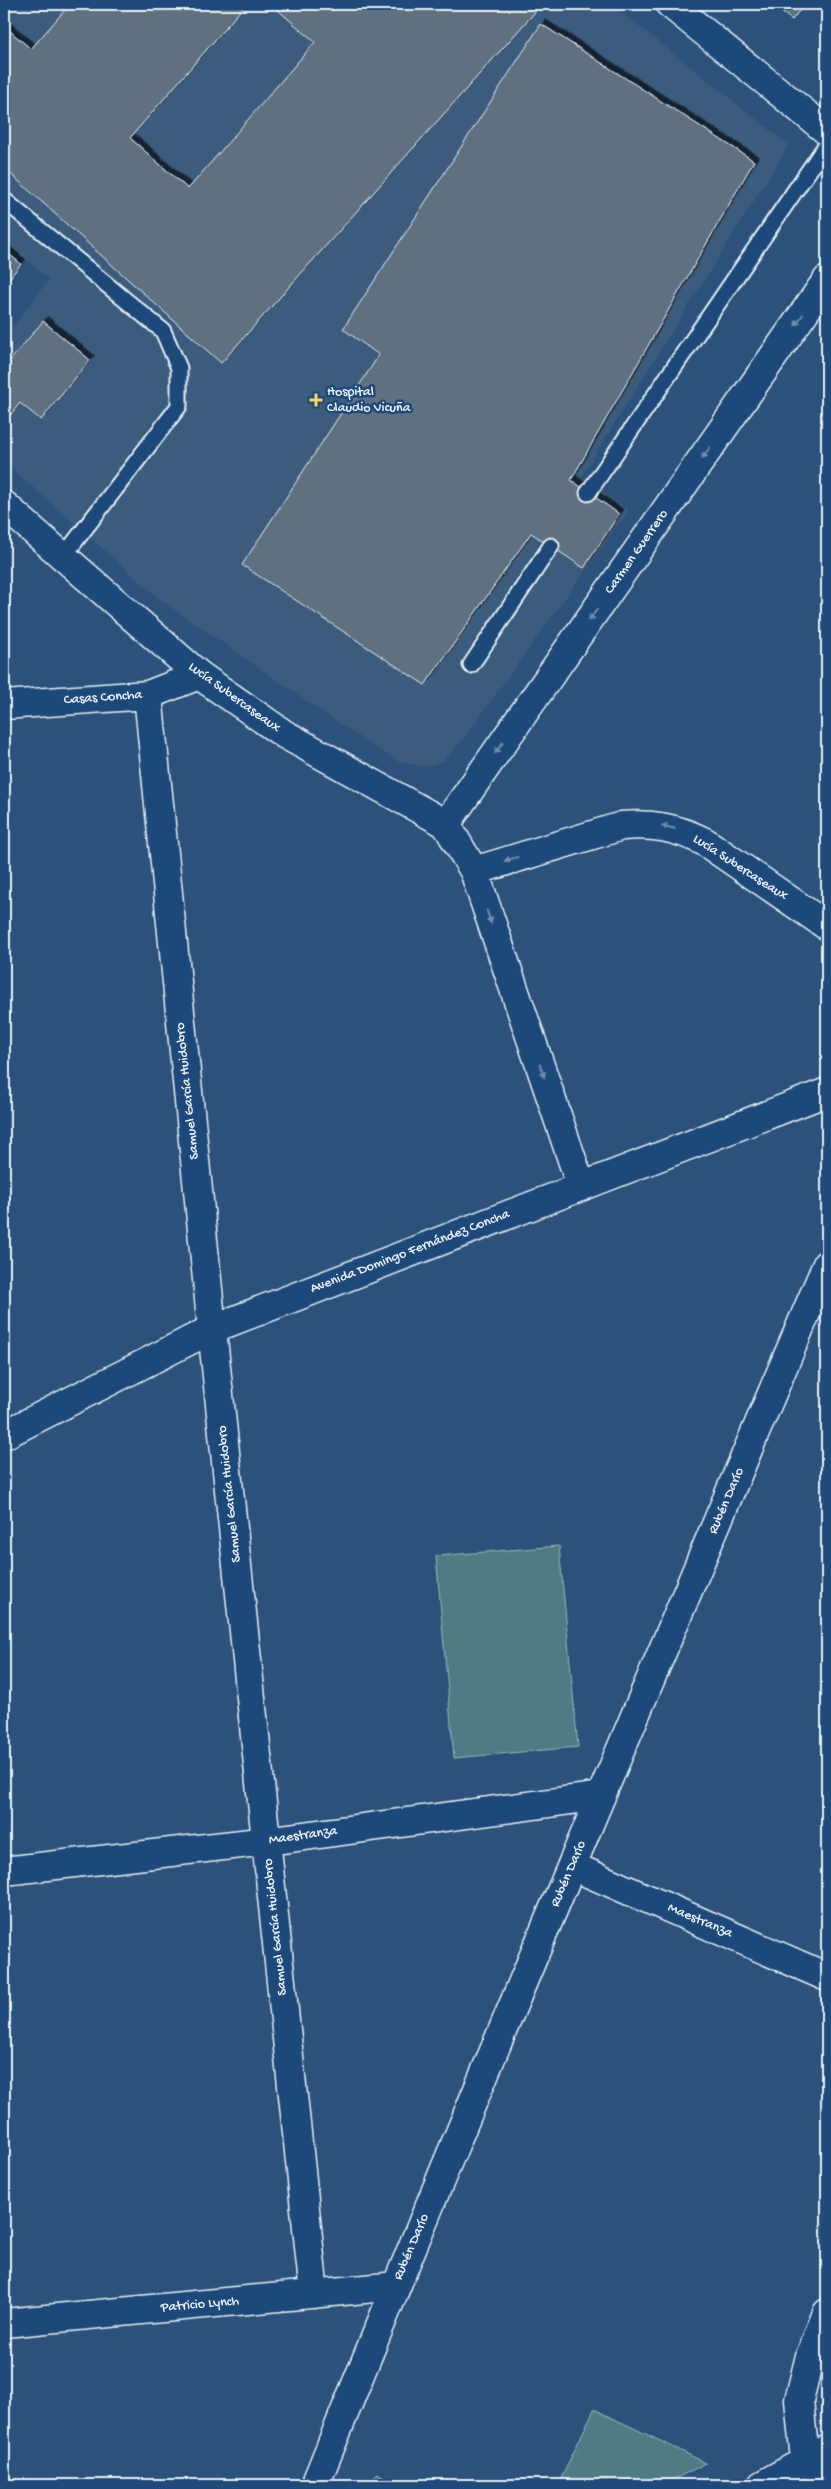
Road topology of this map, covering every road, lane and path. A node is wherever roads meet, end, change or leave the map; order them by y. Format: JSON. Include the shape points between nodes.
{"nodes":[{"id":1,"x":670,"y":4,"type":"edge"},
{"id":2,"x":827,"y":131,"type":"edge"},
{"id":3,"x":827,"y":144,"type":"edge"},
{"id":4,"x":4,"y":200,"type":"edge"},
{"id":5,"x":827,"y":280,"type":"edge"},
{"id":6,"x":588,"y":493,"type":"dead end"},
{"id":7,"x":4,"y":505,"type":"edge"},
{"id":8,"x":552,"y":546,"type":"dead end"},
{"id":9,"x":63,"y":557,"type":"junction"},
{"id":10,"x":471,"y":665,"type":"dead end"},
{"id":11,"x":199,"y":675,"type":"junction"},
{"id":12,"x":148,"y":695,"type":"junction"},
{"id":13,"x":4,"y":705,"type":"edge"},
{"id":14,"x":446,"y":824,"type":"junction"},
{"id":15,"x":474,"y":871,"type":"junction"},
{"id":16,"x":827,"y":926,"type":"edge"},
{"id":17,"x":827,"y":1092,"type":"edge"},
{"id":18,"x":581,"y":1186,"type":"junction"},
{"id":19,"x":827,"y":1264,"type":"edge"},
{"id":20,"x":212,"y":1329,"type":"junction"},
{"id":21,"x":4,"y":1435,"type":"edge"},
{"id":22,"x":601,"y":1796,"type":"junction"},
{"id":23,"x":267,"y":1841,"type":"junction"},
{"id":24,"x":572,"y":1866,"type":"junction"},
{"id":25,"x":4,"y":1871,"type":"edge"},
{"id":26,"x":827,"y":1976,"type":"edge"},
{"id":27,"x":396,"y":2286,"type":"junction"},
{"id":28,"x":314,"y":2294,"type":"junction"},
{"id":29,"x":827,"y":2313,"type":"edge"},
{"id":30,"x":4,"y":2324,"type":"edge"},
{"id":31,"x":820,"y":2462,"type":"edge"},
{"id":32,"x":316,"y":2485,"type":"edge"},
{"id":33,"x":762,"y":2485,"type":"edge"}],
"edges":[{"from":1,"to":2,"type":"street"},
{"from":3,"to":6,"type":"lane"},
{"from":4,"to":9,"type":"lane","via":[[163,331],[179,368],[178,406]]},
{"from":5,"to":14,"type":"street","name":"Carmen Guerrero","one_way":true},
{"from":7,"to":9,"type":"street","name":"Lucía Subercaseaux"},
{"from":8,"to":10,"type":"lane"},
{"from":9,"to":11,"type":"street","name":"Lucía Subercaseaux"},
{"from":11,"to":12,"type":"street","name":"Casas Concha"},
{"from":11,"to":14,"type":"street","name":"Lucía Subercaseaux","via":[[284,734]]},
{"from":12,"to":13,"type":"street","name":"Casas Concha"},
{"from":12,"to":20,"type":"street","name":"Samuel García Huidobro"},
{"from":14,"to":15,"type":"street"},
{"from":16,"to":15,"type":"street","name":"Lucía Subercaseaux","one_way":true,"via":[[705,842],[663,826],[622,826]]},
{"from":15,"to":18,"type":"street","one_way":true},
{"from":17,"to":18,"type":"street","name":"Avenida Domingo Fernández Concha"},
{"from":18,"to":20,"type":"street","name":"Avenida Domingo Fernández Concha"},
{"from":19,"to":22,"type":"street","name":"Rubén Darío"},
{"from":20,"to":21,"type":"street","name":"Avenida Domingo Fernández Concha"},
{"from":20,"to":23,"type":"street","name":"Samuel García Huidobro"},
{"from":22,"to":23,"type":"street","name":"Maestranza"},
{"from":22,"to":24,"type":"street","name":"Rubén Darío"},
{"from":23,"to":25,"type":"street","name":"Maestranza"},
{"from":23,"to":28,"type":"street","name":"Samuel García Huidobro"},
{"from":24,"to":26,"type":"street","name":"Maestranza"},
{"from":24,"to":27,"type":"street","name":"Rubén Darío"},
{"from":27,"to":28,"type":"street","name":"Patricio Lynch"},
{"from":27,"to":32,"type":"street","name":"Rubén Darío"},
{"from":28,"to":30,"type":"street","name":"Patricio Lynch"},
{"from":29,"to":31,"type":"street","via":[[810,2356],[799,2400]]},
{"from":31,"to":33,"type":"street"}]}
